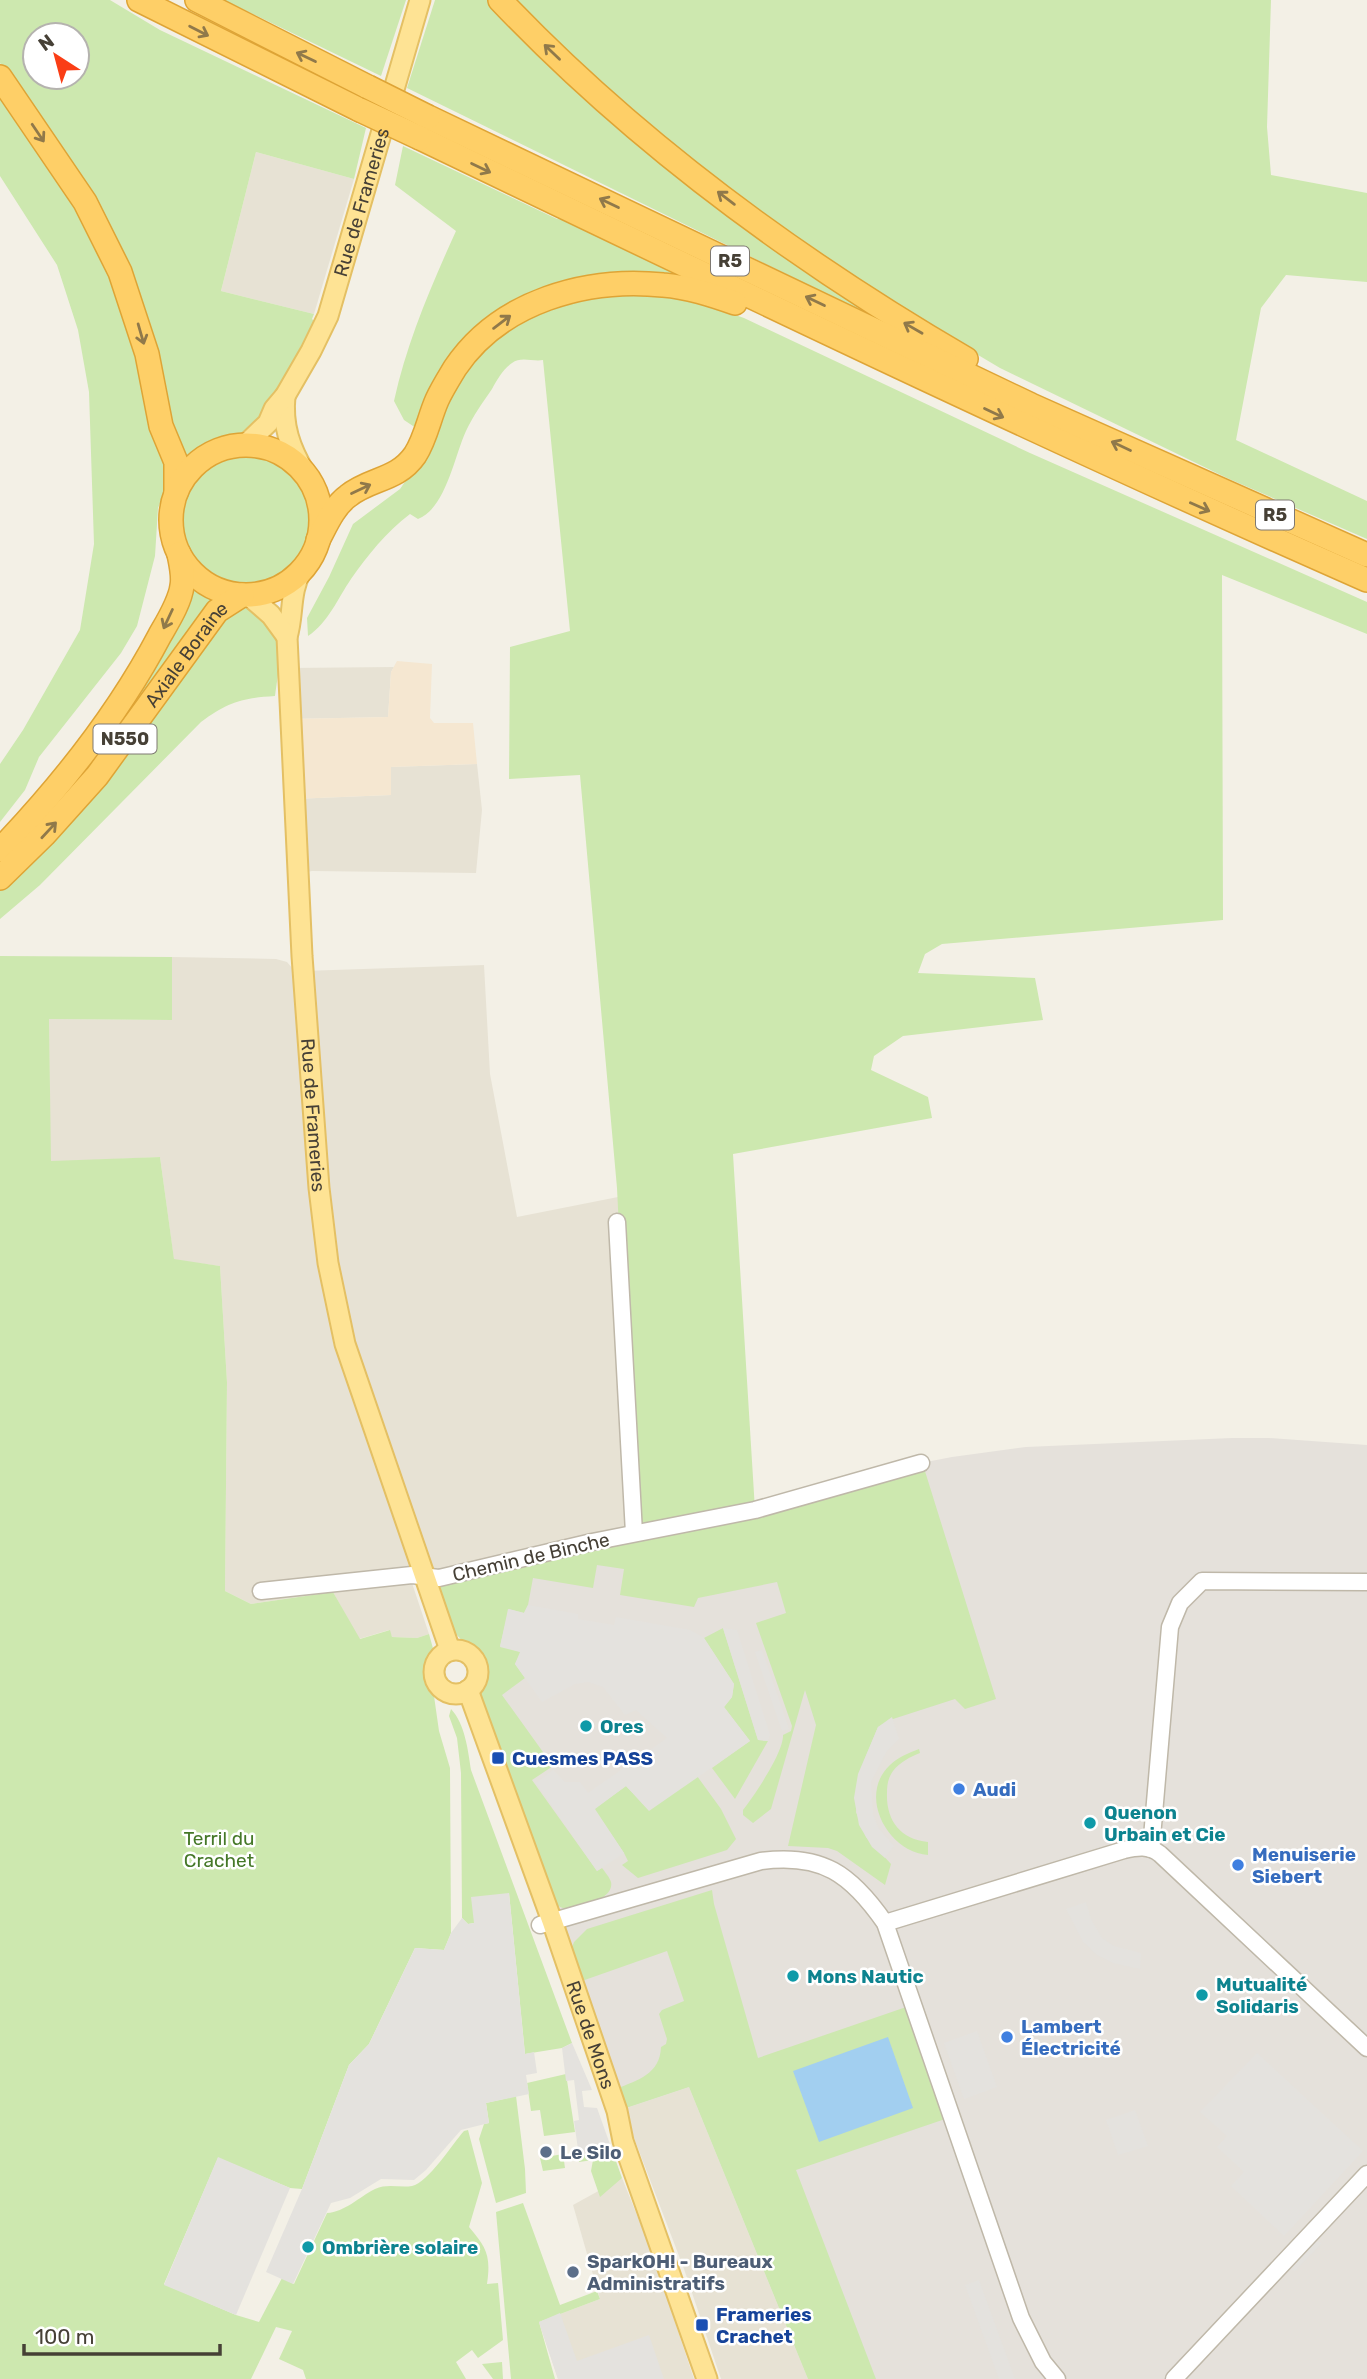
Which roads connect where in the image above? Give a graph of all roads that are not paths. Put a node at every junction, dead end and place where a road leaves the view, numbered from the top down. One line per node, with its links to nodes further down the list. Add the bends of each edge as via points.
1 (139, 0): 6 (highway, R5, one-way to 6, bridge, via 360,110)
2 (197, 0): 6 (highway, R5, one-way to 2, bridge, via 368,87)
3 (420, 0): 8 (main road, Rue de Frameries, via 328,316)
4 (500, 0): 9 (highway, one-way to 4, via 1010,384 898,319 723,197 601,97)
5 (0, 76): 12 (highway, one-way to 12, via 85,202 120,272 147,354 161,426 176,462)
6 (424, 128): 7 (highway, R5, one-way to 7); 9 (highway, R5, one-way to 6)
7 (780, 311): 13 (highway, one-way to 7, via 348,495 388,478 415,454 437,400 457,366 481,339 537,301 628,283 688,289); 17 (highway, R5, one-way to 17, via 1079,452)
8 (285, 396): 10 (main road, Rue de Frameries, via 268,423); 11 (main road, via 287,435)
9 (1031, 404): 15 (highway, R5, one-way to 9)
10 (244, 446): 11 (highway, via 271,450); 12 (highway, via 215,452 203,460)
11 (304, 473): 13 (highway, via 319,505)
12 (176, 494): 14 (highway, via 172,525)
13 (318, 540): 16 (highway)
14 (179, 554): 18 (highway, via 199,578 219,590); 20 (highway, Axiale Boraine / N550, one-way to 20, via 182,588 133,684 78,762)
15 (1367, 555)
16 (302, 570): 18 (highway, via 278,588); 19 (main road, Rue de Frameries, via 293,589)
17 (1367, 580)
18 (245, 595): 19 (main road, via 271,615); 21 (highway, Axiale Boraine / N550, one-way to 18, via 97,776 217,611)
19 (287, 638): 25 (main road, Rue de Frameries, via 302,956 328,1263 345,1344)
20 (0, 850)
21 (0, 878)
22 (617, 1222): 24 (street, Chemin de Binche)
23 (921, 1463): 24 (street, Chemin de Binche, via 755,1510)
24 (634, 1533): 25 (street, Chemin de Binche, via 439,1578)
25 (424, 1576): 27 (street, Chemin de Binche); 28 (main road)
26 (1367, 1582): 30 (street, via 1202,1581 1180,1603 1170,1628)
27 (261, 1591)
28 (450, 1650): 29 (main road, via 461,1650 475,1660 478,1674 472,1688); 29 (main road, via 438,1658 433,1673 440,1688)
29 (462, 1692): 31 (main road, Rue de Mons)
30 (1152, 1849): 32 (street, via 1124,1850); 33 (street)
31 (546, 1923): 32 (street, via 761,1861 786,1858 814,1861 835,1871 872,1904); 35 (main road, Rue de Mons, via 617,2111)
32 (885, 1923): 36 (street, via 1021,2318)
33 (1367, 2048)
34 (1367, 2174): 37 (street)
35 (707, 2379)
36 (1057, 2379)
37 (1174, 2379)

